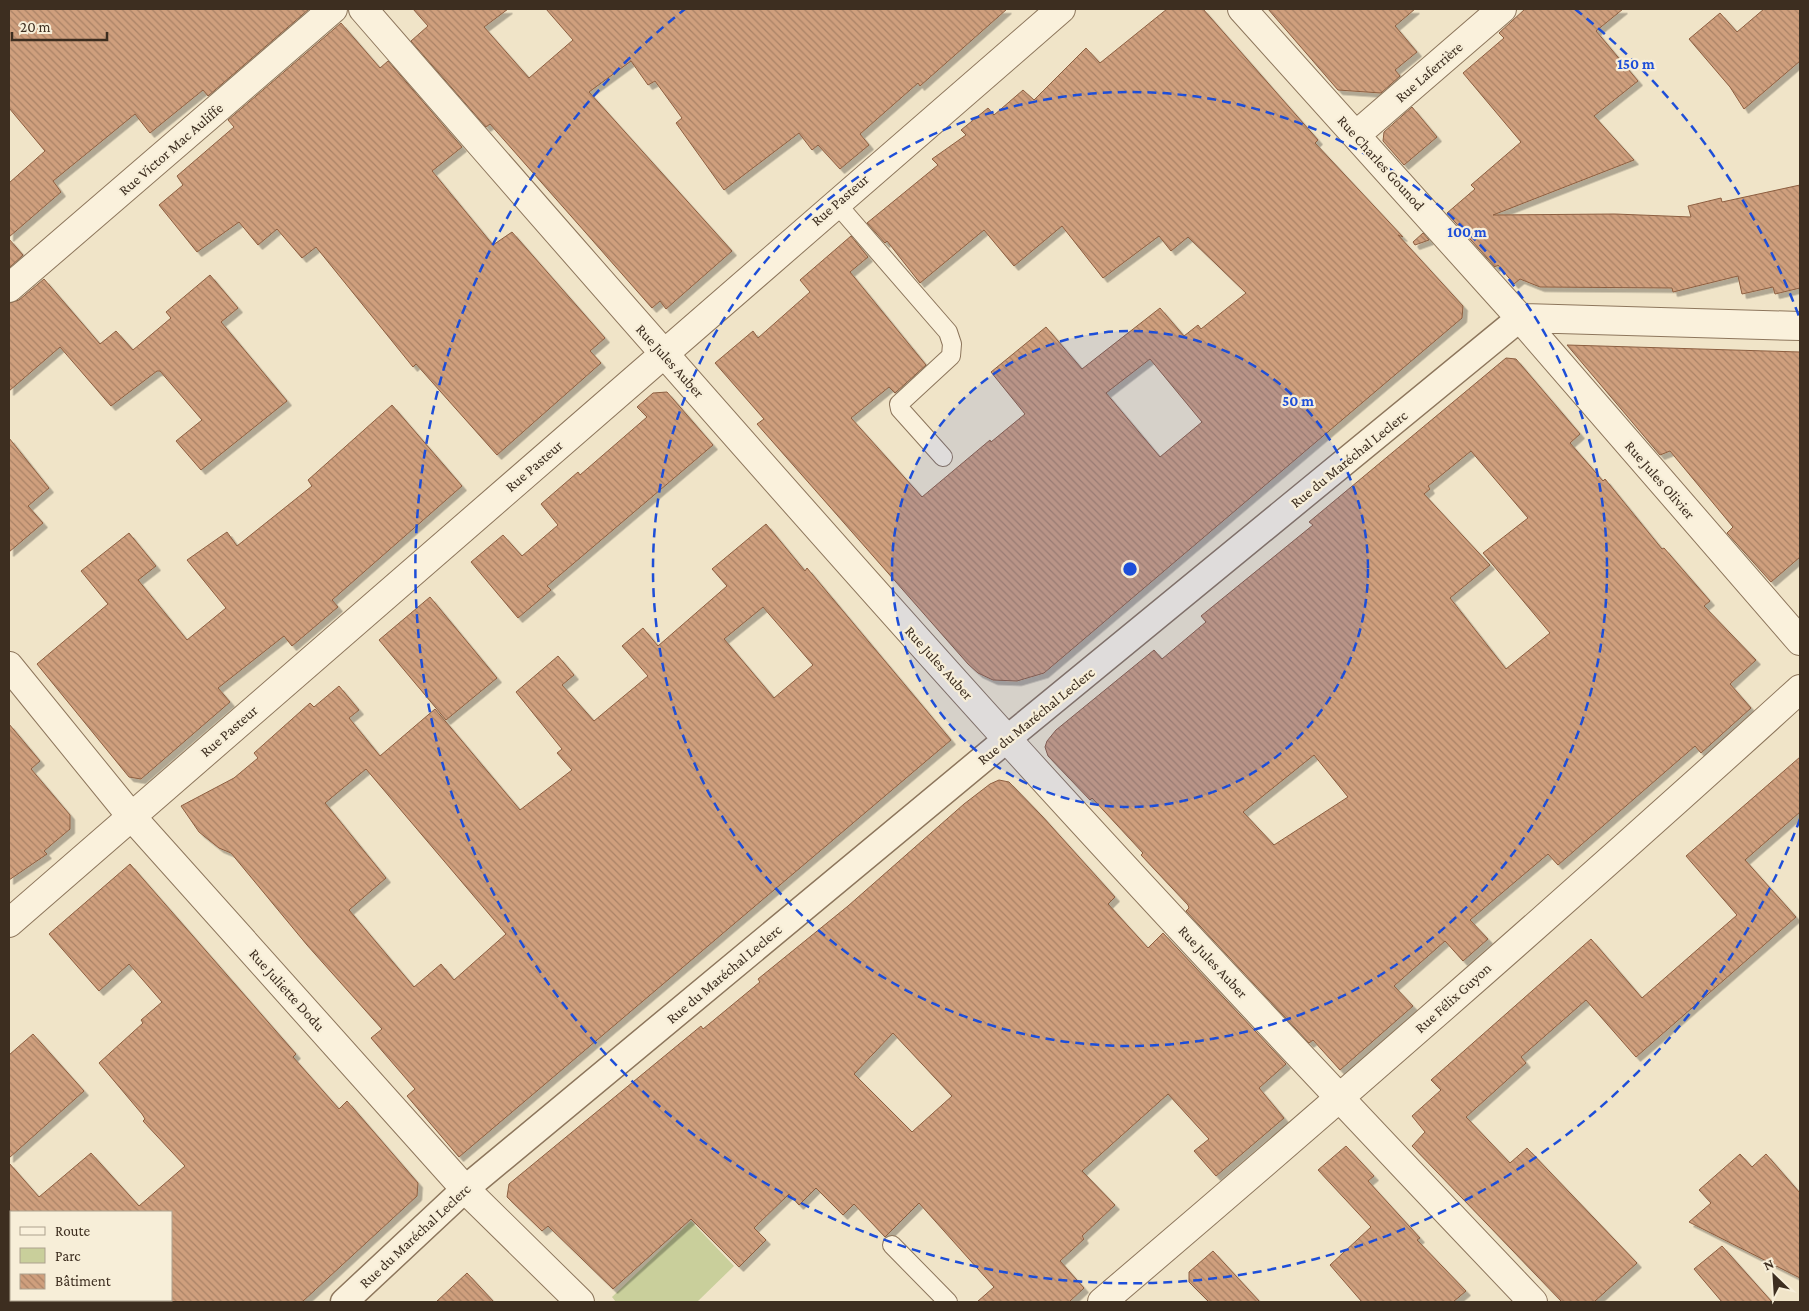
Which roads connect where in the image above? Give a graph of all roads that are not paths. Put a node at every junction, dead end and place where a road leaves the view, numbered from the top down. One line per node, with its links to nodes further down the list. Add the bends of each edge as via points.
1 (333, 9): 8 (street, Rue Victor Mac Auliffe)
2 (363, 9): 11 (street, Rue Jules Auber)
3 (1060, 9): 7 (street, Rue Pasteur)
4 (1242, 9): 6 (street, Rue Charles Gounod)
5 (1502, 9): 6 (street, Rue Laferrière)
6 (1356, 135): 9 (street, Rue Charles Gounod)
7 (836, 203): 11 (street, Rue Pasteur); 12 (lane, via 948,332 951,356 899,404)
8 (9, 288)
9 (1520, 318): 10 (street); 13 (street, Rue Jules Olivier); 16 (street, Rue du Maréchal Leclerc)
10 (1800, 326)
11 (664, 353): 16 (street, Rue Jules Auber); 17 (street, Rue Pasteur)
12 (943, 457)
13 (1800, 642)
14 (9, 666): 17 (street, Rue Juliette Dodu)
15 (1800, 689): 19 (street, Rue Félix Guyon)
16 (1007, 739): 19 (street, Rue Jules Auber); 20 (street, Rue du Maréchal Leclerc)
17 (132, 816): 18 (street, Rue Pasteur); 20 (street, Rue Juliette Dodu)
18 (9, 923)
19 (1339, 1099): 25 (street, Rue Félix Guyon); 26 (street, Rue Jules Auber)
20 (465, 1189): 22 (street, Rue du Maréchal Leclerc); 23 (street, Rue Juliette Dodu)
21 (892, 1245): 24 (lane)
22 (344, 1302)
23 (580, 1302)
24 (948, 1302)
25 (1102, 1302)
26 (1533, 1302)

